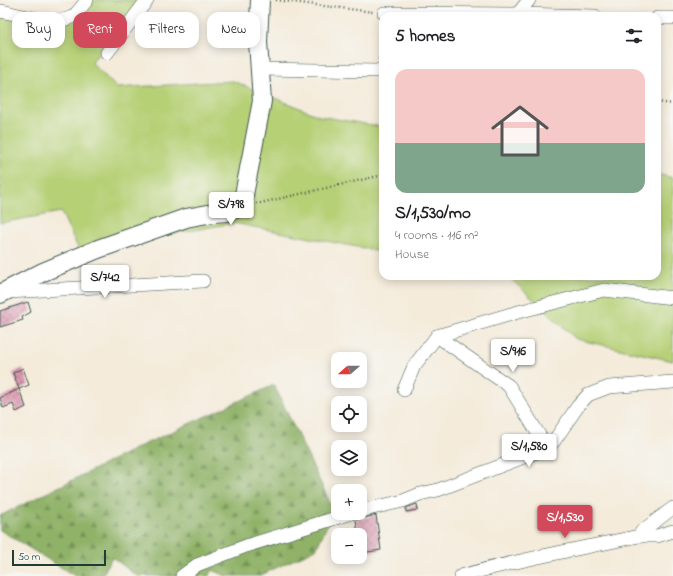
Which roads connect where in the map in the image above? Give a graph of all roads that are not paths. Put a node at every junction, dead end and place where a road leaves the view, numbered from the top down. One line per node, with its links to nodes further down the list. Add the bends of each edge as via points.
1 (87, 0): 5 (street, via 73,16 62,20)
2 (147, 0): 9 (street)
3 (260, 0): 10 (street)
4 (529, 0): 6 (street)
5 (0, 11)
6 (519, 12)
7 (661, 18): 8 (street)
8 (673, 18)
9 (106, 53)
10 (260, 69): 11 (street); 13 (street, via 262,101 243,200 238,208 186,218 50,269)
11 (379, 70)
12 (203, 281): 13 (street)
13 (2, 293)
14 (673, 298): 15 (street, via 604,290)
15 (437, 336): 17 (street, via 414,366); 18 (street, via 509,386)
16 (673, 382): 18 (street, via 609,387 588,395)
17 (404, 390)
18 (547, 448): 20 (street, via 438,490)
19 (673, 508): 23 (street)
20 (367, 509)
21 (331, 520): 24 (street, via 246,546 197,565)
22 (673, 531): 23 (street, via 657,536)
23 (639, 536): 25 (street, via 534,557)
24 (182, 576)
25 (461, 576)

